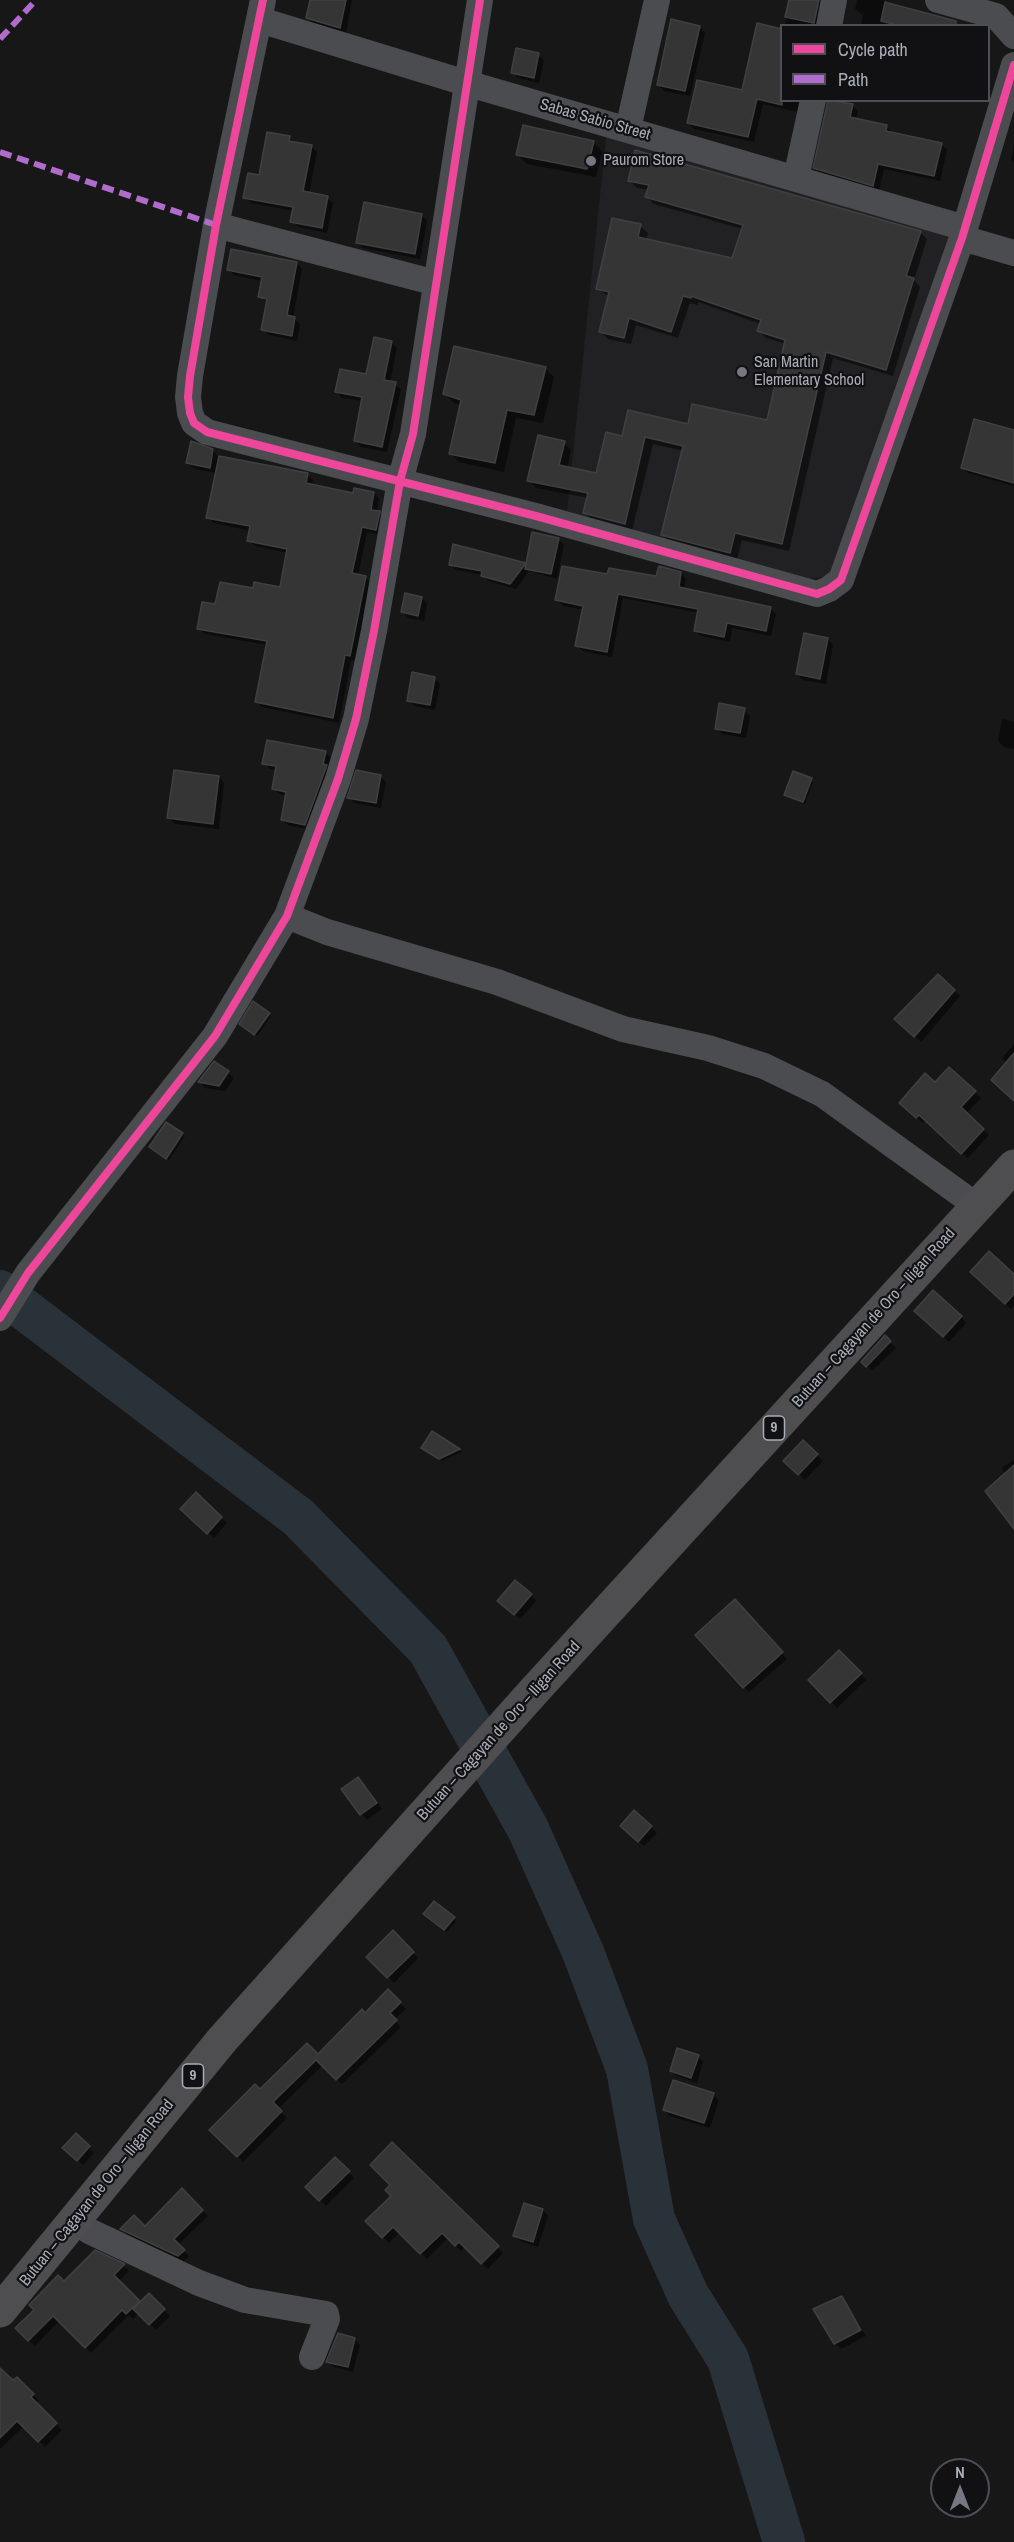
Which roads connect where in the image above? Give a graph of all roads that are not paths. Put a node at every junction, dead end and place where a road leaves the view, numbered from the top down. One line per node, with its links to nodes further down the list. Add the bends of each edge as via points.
1 (480, 0): 9 (street)
2 (657, 0): 11 (street)
3 (834, 0): 6 (street)
4 (946, 1): 7 (street, via 996,16)
5 (261, 10): 9 (street, Sabas Sabio Street); 13 (street)
6 (829, 24)
7 (1014, 36)
8 (1014, 65): 14 (street)
9 (466, 83): 11 (street, Sabas Sabio Street); 16 (street)
10 (813, 102): 12 (street)
11 (628, 129): 12 (street, Sabas Sabio Street)
12 (796, 178): 14 (street, Sabas Sabio Street)
13 (216, 225): 16 (street); 17 (street, via 189,376 189,412 194,423 207,432)
14 (964, 233): 15 (street, Sabas Sabio Street); 17 (street, via 841,580 829,589 817,594 796,590)
15 (1014, 253)
16 (436, 283): 17 (street, via 413,434)
17 (400, 481): 18 (street, via 356,719 339,779)
18 (287, 916): 20 (street, via 327,932 497,982 623,1029 708,1048 764,1066 822,1094); 21 (street, via 215,1036 28,1273)
19 (1014, 1166): 20 (highway, Butuan – Cagayan de Oro – Iligan Road / 9)
20 (977, 1206): 22 (highway, Butuan – Cagayan de Oro – Iligan Road / 9, via 222,2040)
21 (0, 1318)
22 (74, 2221): 23 (highway, Butuan – Cagayan de Oro – Iligan Road / 9); 24 (street, via 199,2283 245,2300 326,2314)
23 (0, 2311)
24 (312, 2357)

